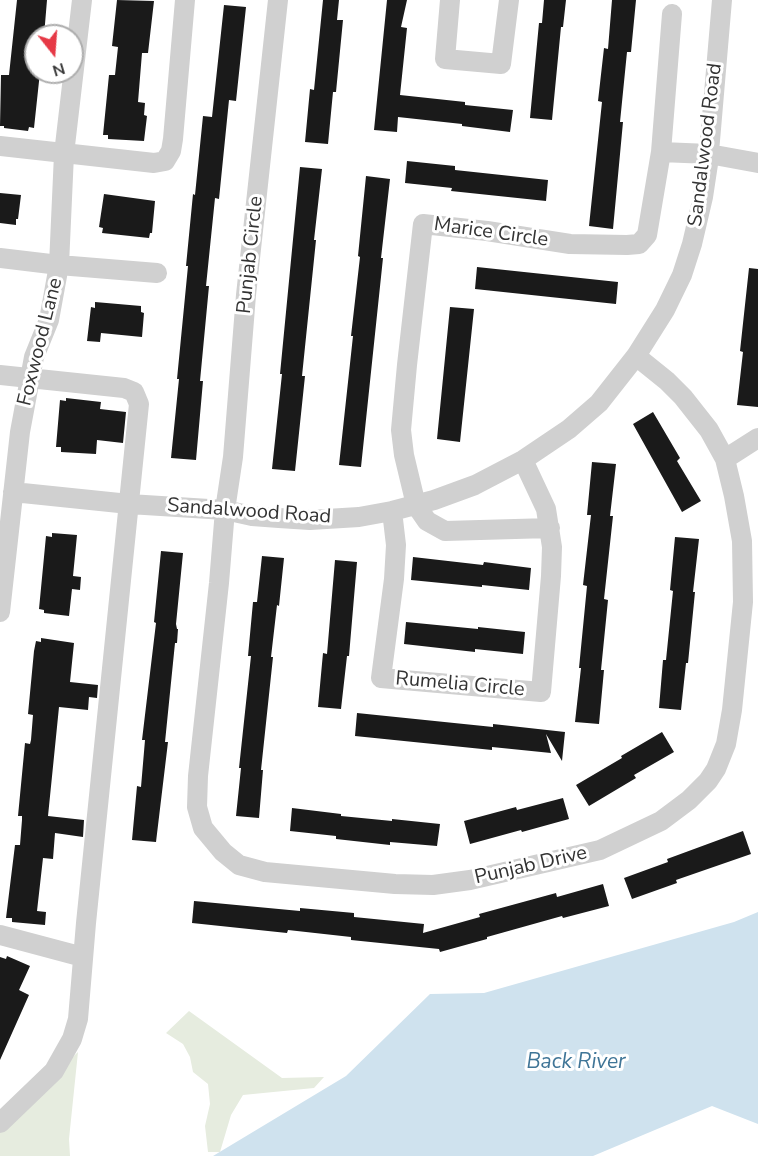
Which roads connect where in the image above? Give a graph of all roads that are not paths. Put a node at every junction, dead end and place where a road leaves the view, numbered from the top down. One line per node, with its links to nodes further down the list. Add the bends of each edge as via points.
1 (82, 0): 10 (street, Foxwood Lane)
2 (185, 0): 10 (street, via 171,151 165,161)
3 (278, 0): 25 (street, Punjab Circle)
4 (450, 0): 5 (street, via 445,59 501,64)
5 (509, 0)
6 (722, 0): 11 (street, Sandalwood Road)
7 (672, 14): 9 (street, Marice Circle)
8 (0, 146): 10 (street)
9 (661, 152): 11 (street); 24 (street, Marice Circle, via 647,235 639,244 570,244 423,224 401,430)
10 (64, 154): 14 (street, Foxwood Lane)
11 (709, 154): 12 (street); 16 (street, Sandalwood Road, via 704,197 682,274)
12 (758, 163)
13 (0, 258): 14 (street)
14 (59, 265): 15 (street); 18 (street, Foxwood Lane, via 49,320)
15 (157, 273)
16 (636, 356): 20 (street, Punjab Drive, via 683,397 709,430); 21 (street, Sandalwood Road, via 599,403)
17 (0, 375): 18 (street)
18 (30, 379): 22 (street, Foxwood Lane); 23 (street, via 134,392 139,404)
19 (758, 438): 20 (street)
20 (725, 459): 25 (street, Punjab Drive, via 742,541 743,602 726,744 708,781 661,821 600,850 434,885 266,872 239,865 203,828 197,807 198,776)
21 (523, 460): 24 (street, Sandalwood Road, via 475,485); 27 (street, Rumelia Circle, via 546,509)
22 (14, 492): 23 (street, Sandalwood Road); 28 (street, Foxwood Lane)
23 (129, 504): 25 (street, Sandalwood Road); 30 (street)
24 (416, 505): 26 (street, Sandalwood Road); 27 (street, via 427,521 445,531)
25 (225, 510): 26 (street, Sandalwood Road, via 309,520)
26 (392, 511): 27 (street, Rumelia Circle, via 395,568 381,678 541,692 551,576)
27 (550, 528)
28 (0, 612)
29 (0, 935): 30 (street)
30 (83, 957): 31 (street, via 78,1019 72,1040 54,1071)
31 (0, 1123)

